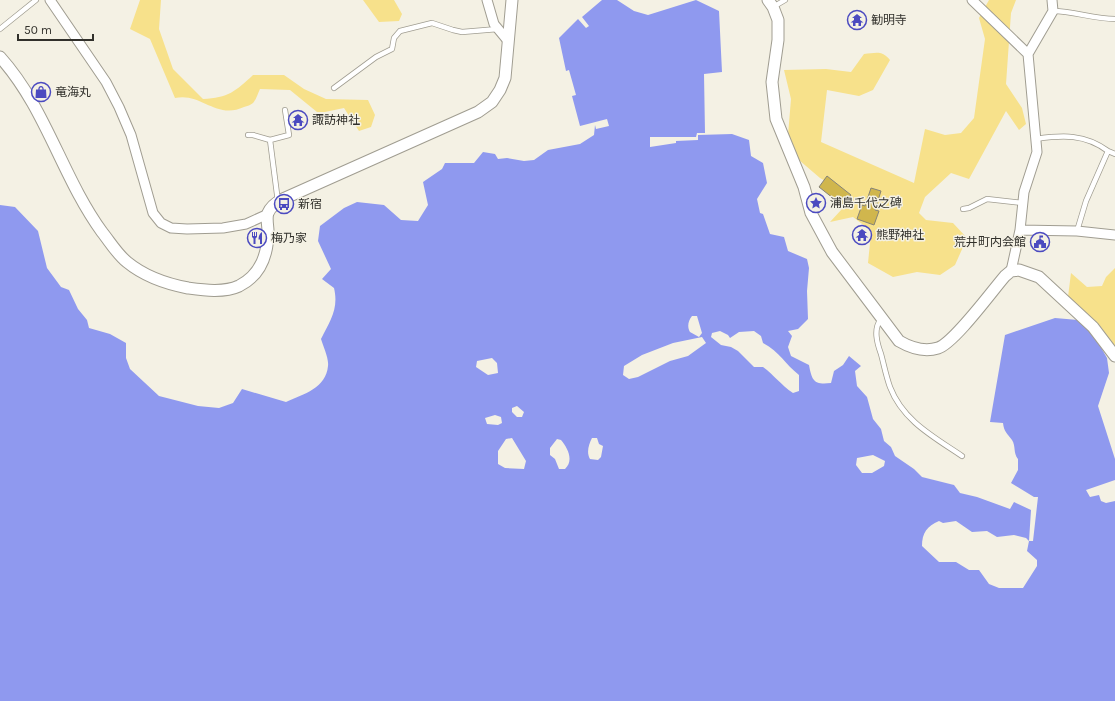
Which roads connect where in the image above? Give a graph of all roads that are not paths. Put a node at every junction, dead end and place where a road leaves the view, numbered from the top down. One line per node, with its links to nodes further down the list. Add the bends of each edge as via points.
1 (36, 0): 11 (lane)
2 (50, 0): 26 (street, via 106,82 119,107 131,135 153,213 161,223 172,228 223,228 246,224)
3 (487, 0): 12 (street)
4 (512, 0): 13 (street)
5 (785, 0): 8 (lane)
6 (972, 0): 14 (street)
7 (1052, 0): 9 (street)
8 (771, 3): 31 (street, via 778,20 772,82 776,119 804,187 811,213 832,252)
9 (1053, 11): 10 (lane, via 1101,19); 14 (street)
10 (1115, 18)
11 (0, 29)
12 (498, 29): 13 (street); 16 (lane, via 462,32 432,23 400,31 394,38 392,49 376,57)
13 (508, 41): 23 (street, via 505,78 492,102 463,119)
14 (1028, 54): 19 (street)
15 (0, 57): 26 (street, via 13,71 35,106 97,224 127,262 150,276 174,285 200,290 221,290 238,286 251,278 261,267 268,248)
16 (334, 88)
17 (285, 110): 20 (lane, via 289,136)
18 (248, 135): 20 (lane)
19 (1036, 139): 21 (lane, via 1078,137 1097,143); 24 (street, via 1037,152)
20 (270, 140): 23 (lane)
21 (1108, 151): 22 (lane); 28 (lane, via 1086,201)
22 (1115, 154)
23 (278, 202): 26 (street)
24 (1023, 203): 25 (lane, via 987,199); 27 (street)
25 (963, 209)
26 (268, 214)
27 (1020, 230): 28 (street); 30 (street)
28 (1077, 231): 29 (street)
29 (1115, 235)
30 (1011, 271): 31 (street, via 952,338 939,348 910,347 900,341); 32 (street, via 1019,270 1039,277 1093,327)
31 (881, 319): 33 (lane, via 876,338 891,388 902,409 921,429)
32 (1115, 356)
33 (962, 456)

